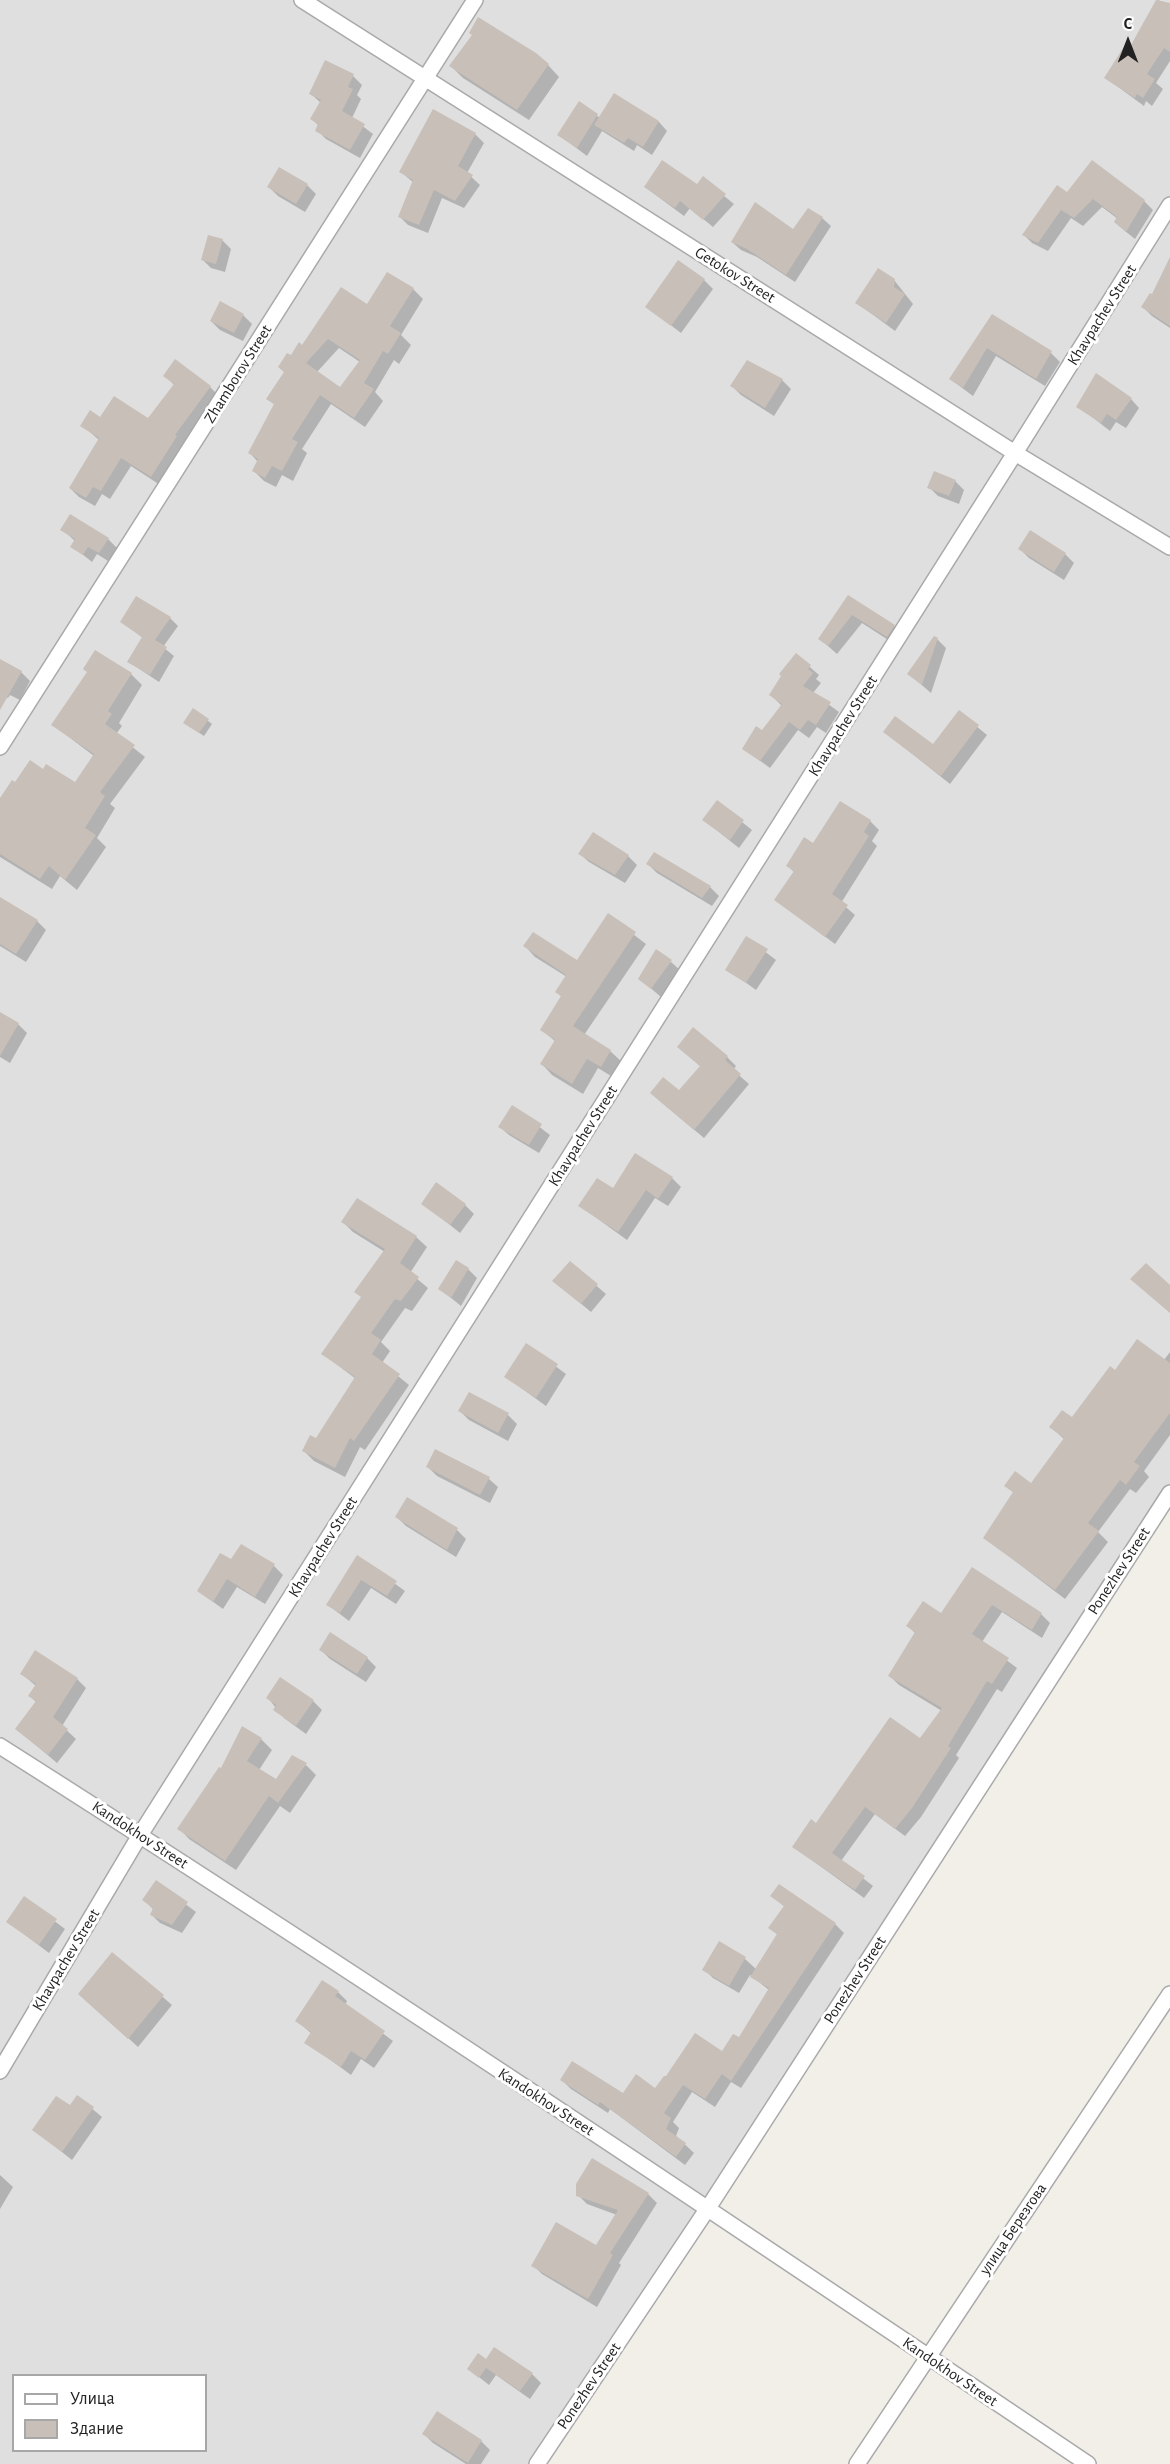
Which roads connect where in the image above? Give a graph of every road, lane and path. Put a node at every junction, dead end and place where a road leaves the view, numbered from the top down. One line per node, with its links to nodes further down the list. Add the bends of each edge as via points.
1 (302, 0): 3 (street, Getokov Street)
2 (475, 0): 3 (street, Zhamborov Street)
3 (426, 78): 5 (street, Getokov Street); 7 (street, Zhamborov Street)
4 (1170, 205): 5 (street, Khavpachev Street)
5 (1015, 453): 6 (street, Getokov Street); 10 (street, Khavpachev Street)
6 (1170, 547)
7 (0, 747)
8 (1170, 1493): 13 (street, Ponezhev Street)
9 (0, 1746): 10 (street, Kandokhov Street)
10 (140, 1835): 12 (street, Khavpachev Street); 13 (street, Kandokhov Street)
11 (1170, 1994): 14 (street, улица Березгова)
12 (0, 2071)
13 (708, 2208): 14 (street, Kandokhov Street); 15 (street, Ponezhev Street)
14 (928, 2357): 16 (street, улица Березгова); 17 (street, Kandokhov Street)
15 (537, 2464)
16 (857, 2464)
17 (1088, 2464)

